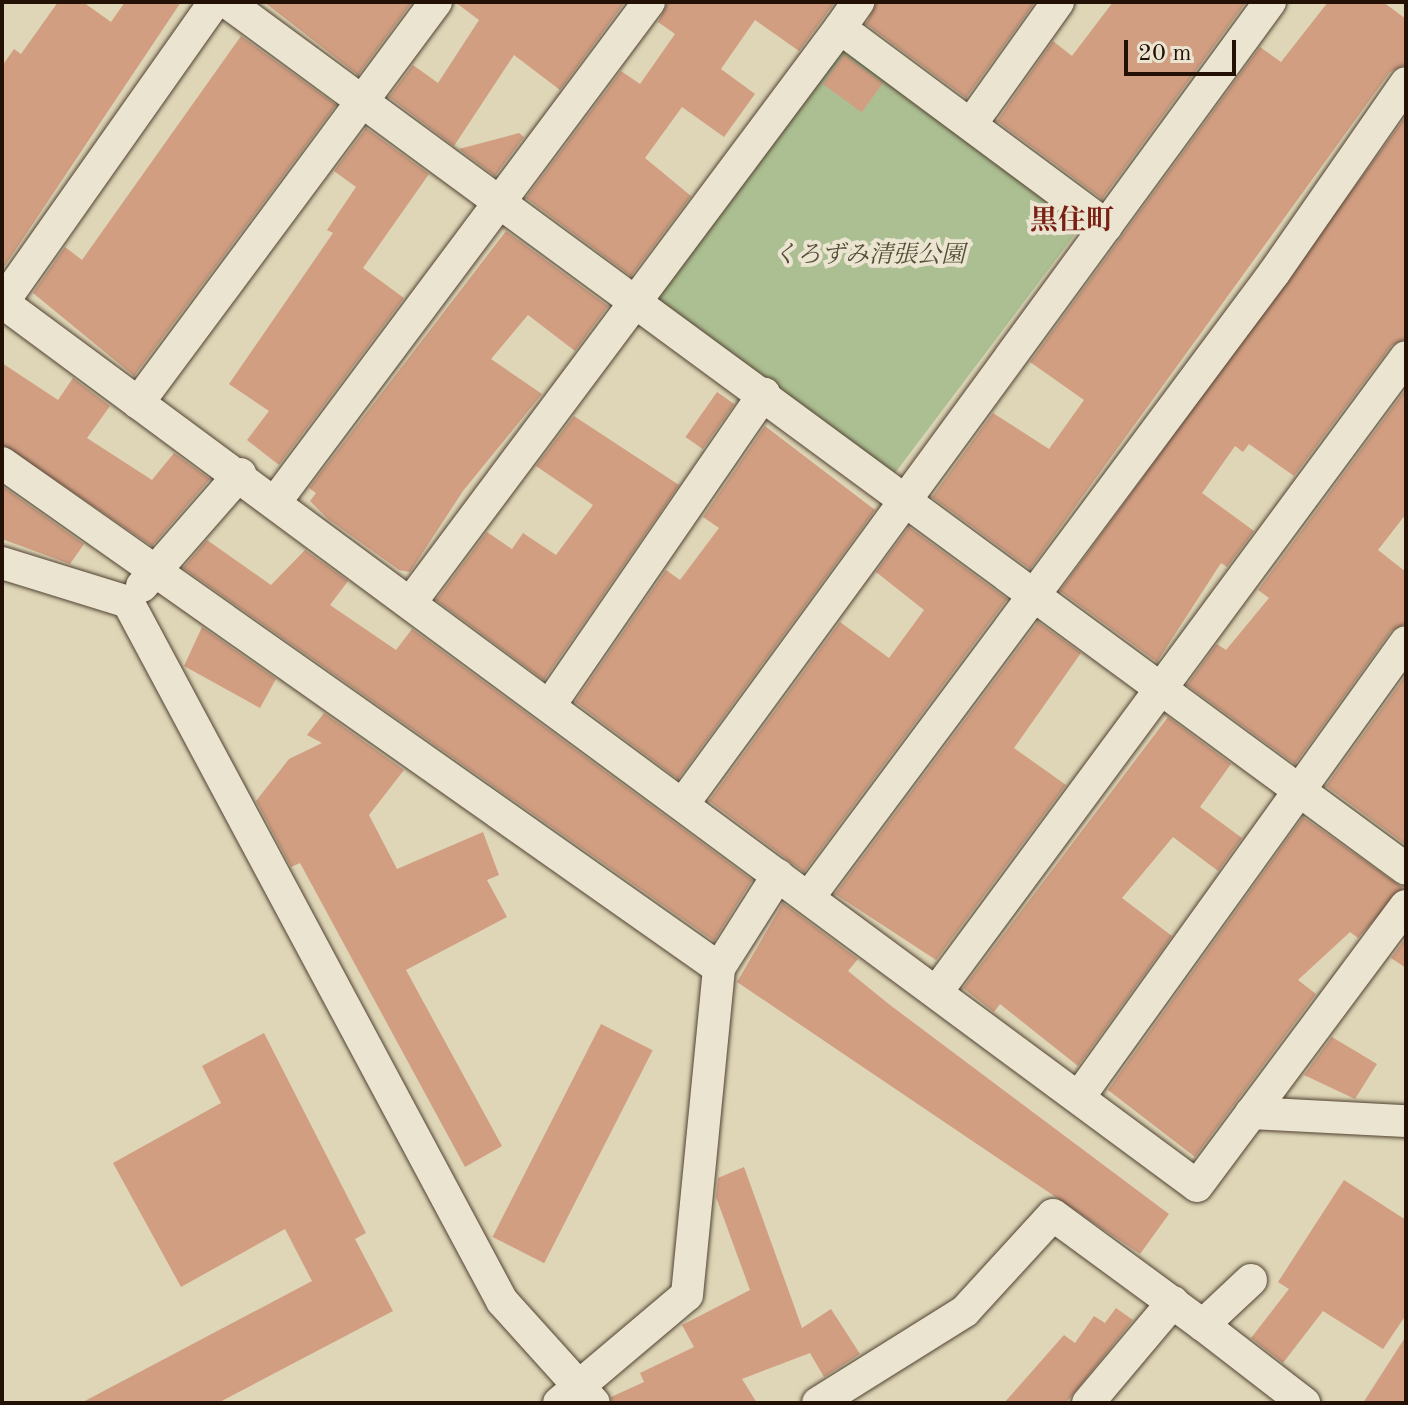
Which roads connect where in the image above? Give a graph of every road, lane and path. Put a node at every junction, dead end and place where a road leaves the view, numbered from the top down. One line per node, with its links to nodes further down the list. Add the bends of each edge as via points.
1 (215, 2): 14 (street)
2 (227, 2): 9 (street)
3 (436, 2): 9 (street)
4 (649, 2): 11 (street)
5 (1058, 2): 10 (street)
6 (1270, 2): 12 (street)
7 (849, 15): 10 (street); 13 (street)
8 (1406, 83): 24 (street, via 1274,273)
9 (361, 102): 11 (street); 17 (street)
10 (971, 124): 12 (street)
11 (499, 202): 13 (street); 21 (street)
12 (1107, 226): 20 (street)
13 (632, 299): 16 (street); 26 (street)
14 (2, 302): 17 (street)
15 (1406, 357): 28 (street)
16 (764, 394): 20 (street); 29 (street)
17 (138, 403): 19 (street)
18 (2, 463): 23 (street)
19 (240, 474): 21 (street); 23 (street)
20 (908, 499): 24 (street); 31 (street)
21 (276, 501): 26 (street)
22 (2, 563): 25 (street)
23 (155, 571): 25 (street); 36 (street)
24 (1031, 592): 28 (street); 34 (street)
25 (128, 602): 44 (street, via 502,1301)
26 (411, 602): 29 (street)
27 (1406, 642): 30 (street)
28 (1159, 689): 30 (street); 37 (street)
29 (550, 705): 31 (street)
30 (1296, 787): 32 (street); 38 (street)
31 (683, 804): 33 (street)
32 (1406, 869)
33 (778, 875): 34 (street); 36 (street)
34 (809, 897): 37 (street)
35 (1406, 906): 39 (street)
36 (719, 968): 44 (street, via 687,1295)
37 (938, 990): 38 (street)
38 (1079, 1097): 39 (street, via 1197,1186)
39 (1251, 1113): 40 (street)
40 (1406, 1121)
41 (1251, 1280): 43 (street)
42 (1173, 1302): 43 (street); 45 (street, via 1053,1215 965,1311); 46 (street)
43 (1203, 1325): 47 (street)
44 (577, 1398)
45 (818, 1403)
46 (1088, 1403)
47 (1304, 1403)

